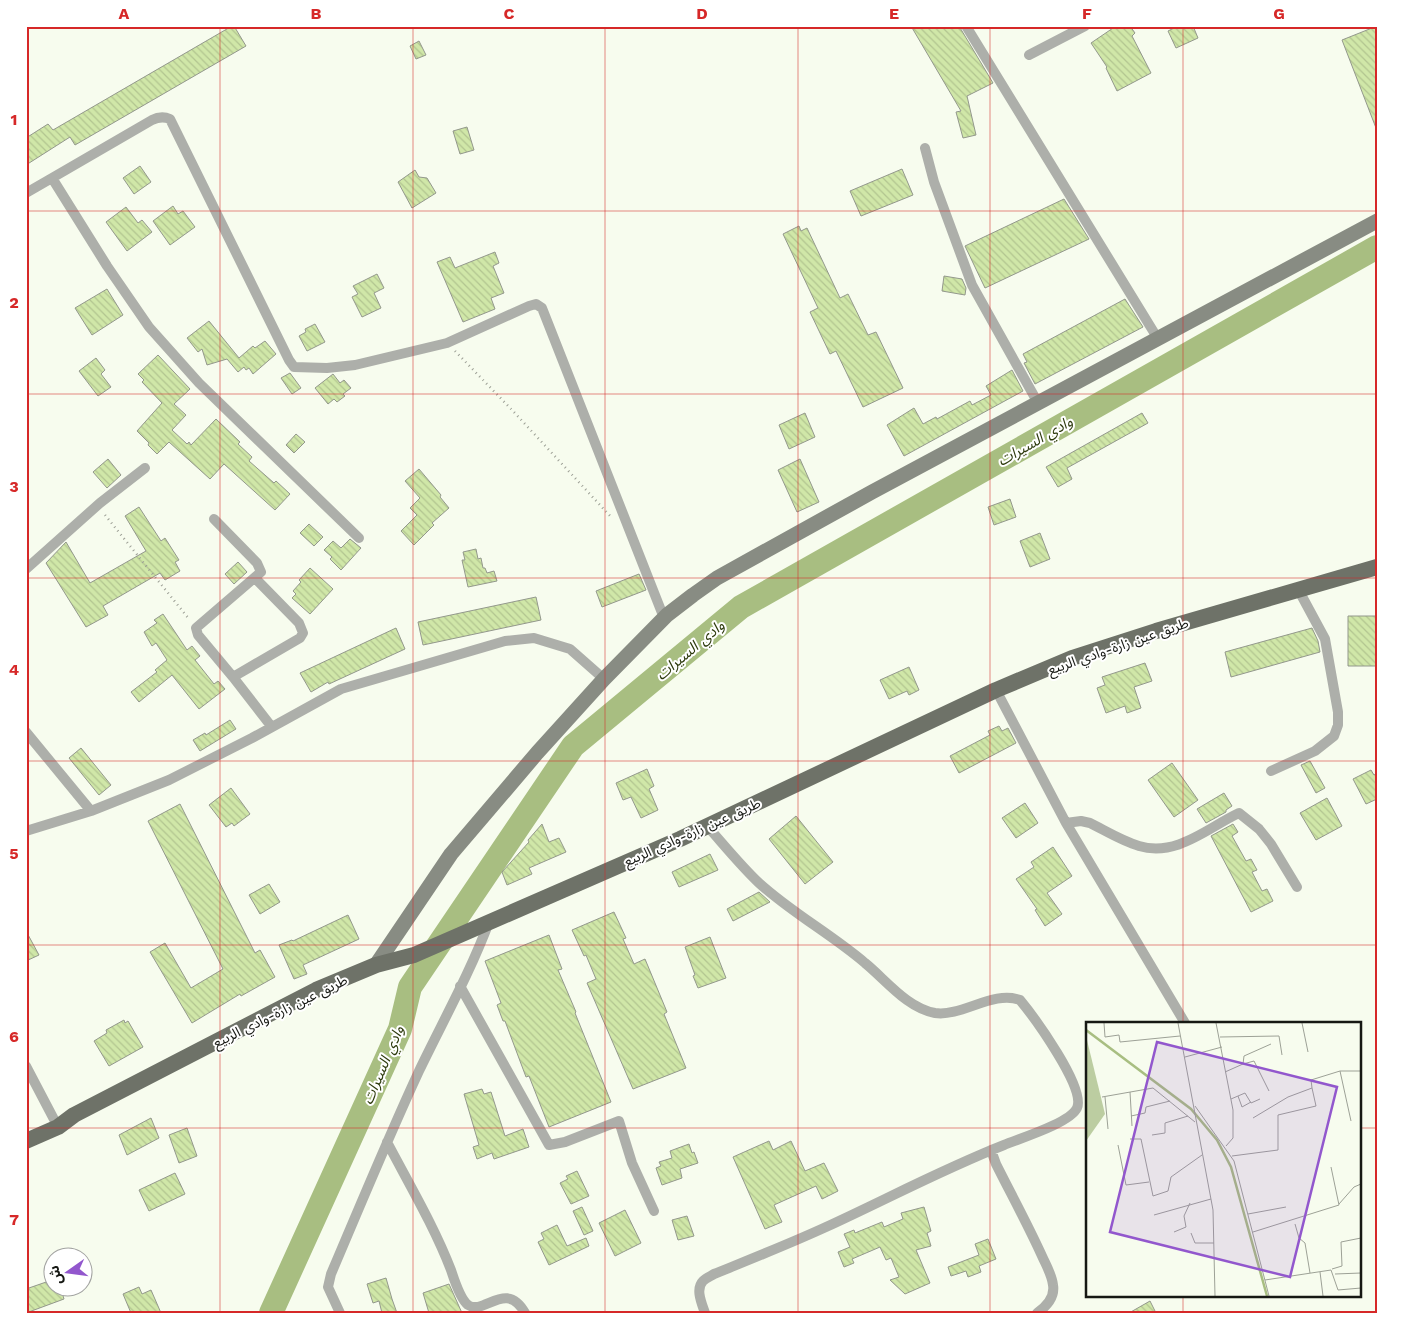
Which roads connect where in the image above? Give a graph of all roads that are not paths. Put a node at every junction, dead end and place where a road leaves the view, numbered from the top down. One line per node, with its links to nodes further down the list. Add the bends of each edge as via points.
1 (966, 26): 8 (street)
2 (1084, 26): 3 (street)
3 (1029, 56)
4 (925, 148): 9 (street, via 934,182 972,285)
5 (52, 178): 6 (street); 12 (street, via 149,327 199,383); 17 (street, via 152,120 158,117 170,119 294,367 355,365 447,343 529,306 536,304 542,308)
6 (26, 193)
7 (1377, 220): 8 (main road)
8 (1158, 339): 9 (main road)
9 (1038, 403): 17 (main road, via 717,578)
10 (145, 468): 14 (street)
11 (214, 519): 15 (street, via 257,563 261,572)
12 (359, 538)
13 (1377, 568): 16 (main road, طريق عين زارة-وادي الربيع)
14 (26, 569)
15 (255, 578): 18 (street, via 196,628 198,635); 18 (street, via 299,623 303,633 300,638)
16 (1298, 590): 20 (main road, طريق عين زارة-وادي الربيع, via 1072,658); 23 (street, via 1325,639 1338,725 1334,736 1315,750)
17 (664, 618): 19 (main road)
18 (233, 677): 21 (street)
19 (604, 679): 21 (street, via 570,649 534,638 505,641 341,689); 30 (main road, via 451,854)
20 (996, 690): 25 (street); 26 (main road, طريق عين زارة-وادي الربيع)
21 (271, 726): 24 (street, via 170,780)
22 (26, 732): 24 (street)
23 (1272, 771)
24 (91, 811): 27 (street)
25 (1066, 823): 28 (street, via 1082,821 1142,847 1166,848 1185,842 1239,813 1271,844); 32 (street)
26 (708, 827): 29 (main road, طريق عين زارة-وادي الربيع); 37 (street, via 759,883 866,963 912,1004 937,1014 1001,999 1020,1000 1056,1050 1076,1089 1078,1107 1066,1120)
27 (26, 831)
28 (1297, 887)
29 (489, 922): 30 (main road, طريق عين زارة-وادي الربيع, via 414,955); 31 (street)
30 (376, 965): 34 (main road, طريق عين زارة-وادي الربيع, via 316,990 247,1025 74,1115)
31 (460, 986): 36 (street); 38 (street, via 549,1145 566,1142 619,1121 632,1163)
32 (1184, 1022)
33 (26, 1066): 34 (street)
34 (58, 1127): 35 (main road, طريق عين زارة-وادي الربيع)
35 (26, 1141)
36 (387, 1142): 39 (street, via 329,1282 328,1287); 40 (street, via 467,1304 474,1307 506,1298 516,1301)
37 (991, 1150): 41 (street, via 825,1228 714,1274 703,1281 699,1293); 42 (street, via 1054,1285 1053,1295)
38 (654, 1211)
39 (340, 1313)
40 (525, 1313)
41 (705, 1313)
42 (1037, 1313)

